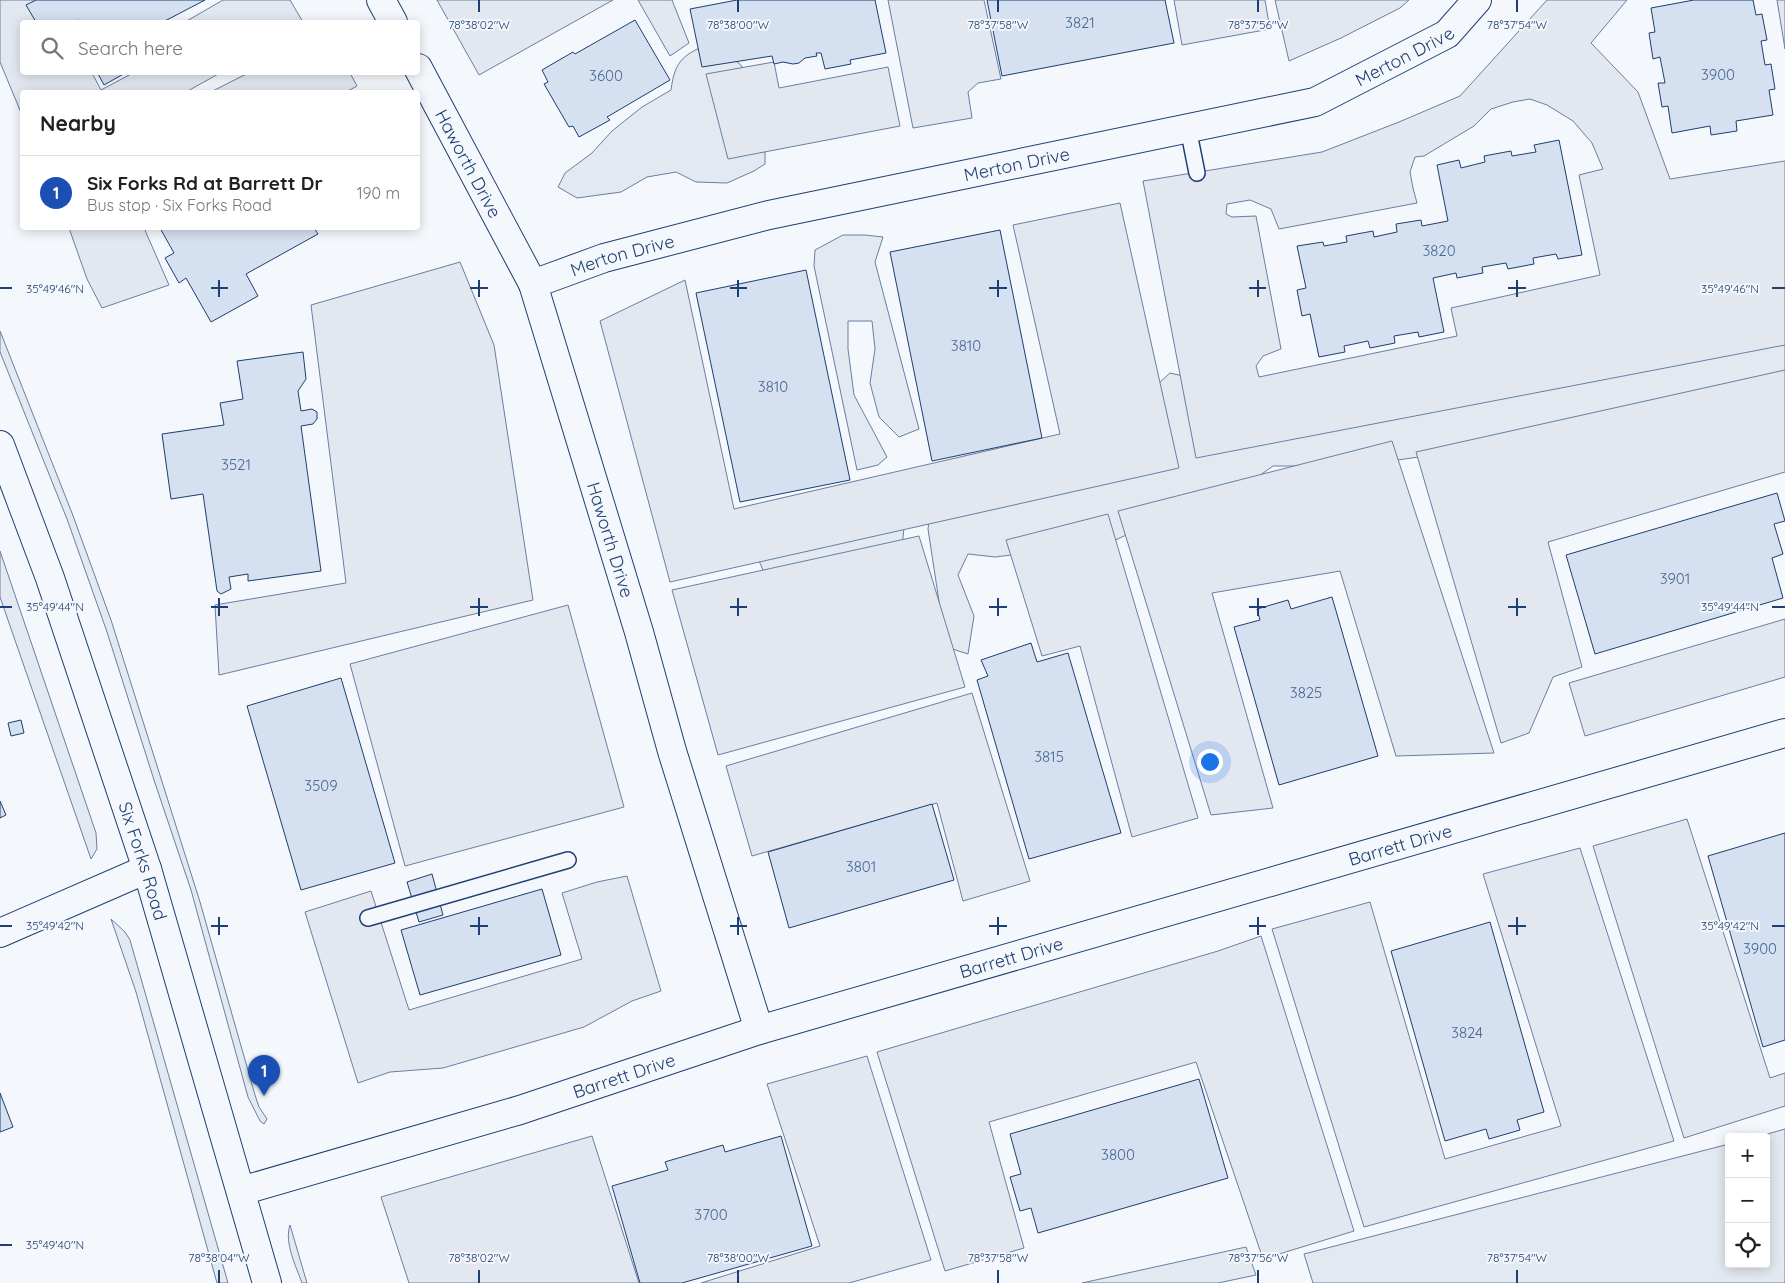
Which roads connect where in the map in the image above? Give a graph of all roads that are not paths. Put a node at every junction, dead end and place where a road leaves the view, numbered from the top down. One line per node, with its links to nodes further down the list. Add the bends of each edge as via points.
1 (381, 0): 3 (street)
2 (1477, 0): 5 (street, Merton Drive, via 1447,34 1315,102)
3 (392, 20)
4 (420, 72): 7 (street, Haworth Drive)
5 (1188, 128): 6 (lane); 7 (street, Merton Drive, via 769,215 604,258)
6 (1197, 173)
7 (533, 284): 14 (street, Haworth Drive)
8 (0, 445): 11 (street, Six Forks Road, via 50,578)
9 (1785, 733): 14 (street, Barrett Drive)
10 (568, 860): 12 (lane)
11 (147, 869): 13 (street); 15 (street, Six Forks Road)
12 (368, 918)
13 (0, 933)
14 (759, 1030): 15 (street, Barrett Drive, via 520,1110)
15 (241, 1191): 16 (street, Six Forks Road)
16 (267, 1283)

